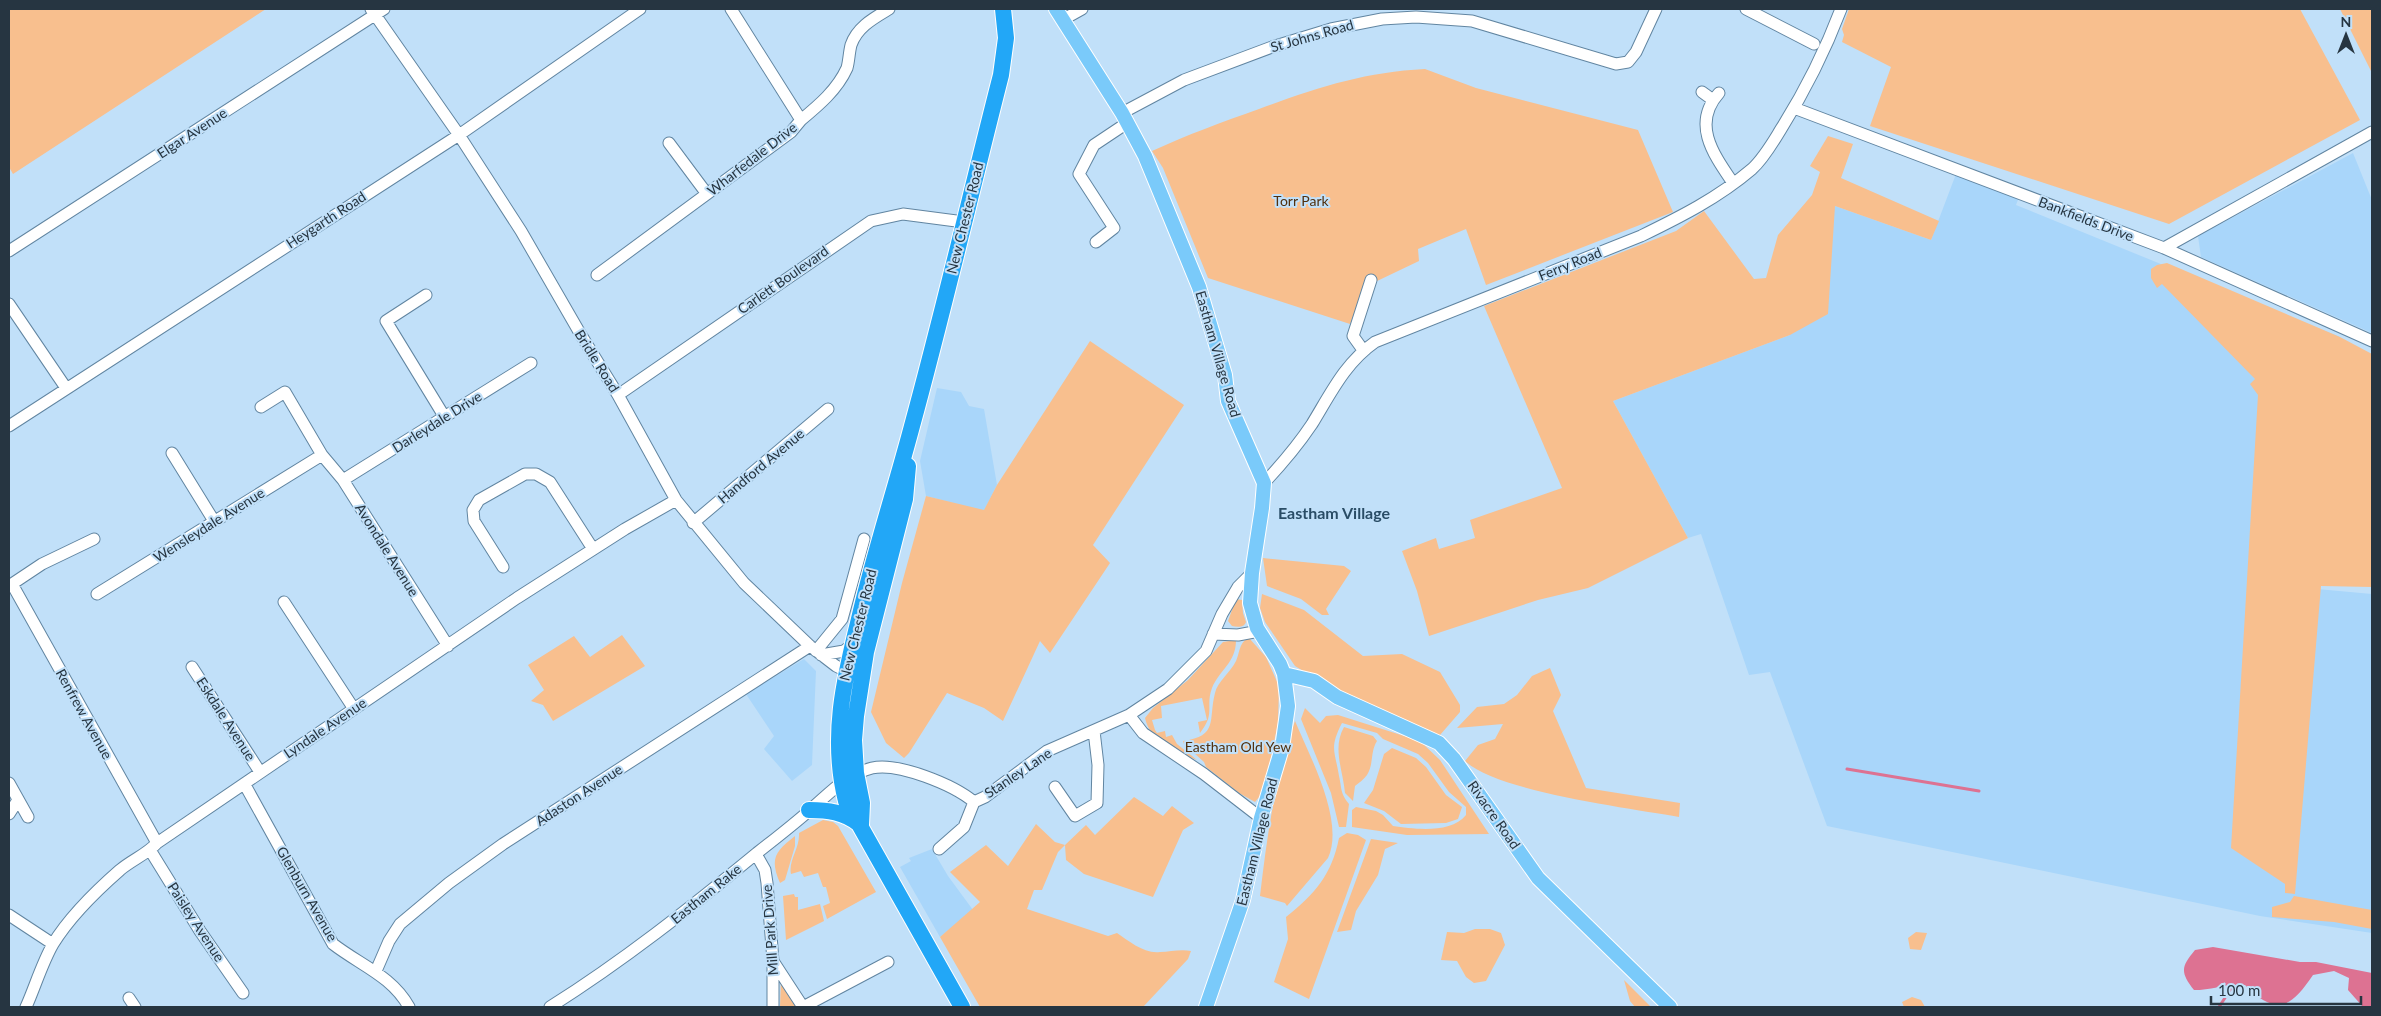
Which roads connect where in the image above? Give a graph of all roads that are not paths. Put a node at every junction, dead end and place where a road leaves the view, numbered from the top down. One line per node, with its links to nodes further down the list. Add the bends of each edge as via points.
1 (640, 9): 17 (street, Heygarth Road)
2 (731, 9): 15 (street, Wharfedale Drive)
3 (889, 9): 15 (street, via 859,31 852,44 847,67 834,90)
4 (1082, 9): 10 (street)
5 (1656, 9): 14 (street, St Johns Road, via 1628,62 1616,64 1472,22 1416,17 1382,19 1272,47 1184,80)
6 (1746, 9): 11 (street)
7 (1840, 9): 13 (street, Ferry Road, via 1825,49)
8 (377, 11): 17 (street, Bridle Road); 24 (street, Elgar Avenue)
9 (1005, 11): 21 (highway, New Chester Road, via 1006,38 1001,74)
10 (1060, 14): 14 (main road, Eastham Village Road)
11 (1814, 44)
12 (1702, 92): 19 (street, via 1716,97 1705,118 1706,135)
13 (1794, 108): 19 (street, Ferry Road, via 1769,148); 23 (street, Bankfields Drive)
14 (1125, 118): 22 (street, via 1094,145 1080,174 1114,228); 42 (main road, Eastham Village Road, via 1145,156 1199,287 1225,376 1228,400)
15 (801, 120): 20 (street, Wharfedale Drive, via 792,132)
16 (2372, 132): 23 (street)
17 (459, 135): 32 (street, Heygarth Road); 33 (street, Bridle Road, via 521,230)
18 (669, 143): 20 (street)
19 (1733, 183): 30 (street, Ferry Road, via 1684,216 1641,236 1388,335)
20 (707, 194): 25 (street, Wharfedale Drive)
21 (964, 222): 33 (street, Carlett Boulevard, via 903,214 871,221); 38 (highway, New Chester Road)
22 (1096, 242)
23 (2164, 248): 29 (street, Bankfields Drive)
24 (9, 251)
25 (597, 276)
26 (1371, 280): 30 (street, via 1353,336)
27 (426, 296): 36 (street, via 386,320)
28 (9, 304): 32 (street)
29 (2372, 341)
30 (1363, 350): 42 (street, Ferry Road, via 1341,374 1311,426)
31 (531, 363): 36 (street, Darleydale Drive)
32 (66, 388): 37 (street, Heygarth Road)
33 (618, 394): 43 (street, Bridle Road)
34 (261, 407): 40 (street, Avondale Avenue, via 285,392)
35 (828, 409): 45 (street, Handford Avenue)
36 (444, 416): 41 (street, Darleydale Drive)
37 (9, 426)
38 (912, 426): 56 (highway, New Chester Road); 60 (highway, New Chester Road, via 905,498 866,652)
39 (172, 453): 44 (street)
40 (322, 456): 41 (street, Avondale Avenue); 44 (street, Wensleydale Avenue)
41 (343, 480): 57 (street, Avondale Avenue)
42 (1264, 483): 50 (main road, Eastham Village Road)
43 (676, 500): 45 (street, Bridle Road); 48 (street, Lyndale Avenue)
44 (214, 521): 52 (street, Wensleydale Avenue)
45 (693, 523): 58 (street, Bridle Road, via 744,583)
46 (94, 539): 51 (street, via 42,564)
47 (864, 539): 58 (street, New Chester Road, via 842,620)
48 (593, 549): 49 (street, via 550,482 536,474 525,474 479,500 473,510 474,521); 57 (street, Lyndale Avenue)
49 (503, 567)
50 (1252, 573): 54 (main road, Eastham Village Road, via 1250,603); 55 (street, Stanley Lane, via 1238,587)
51 (10, 585): 78 (street, Renfrew Avenue)
52 (97, 594)
53 (284, 602): 62 (street)
54 (1259, 631): 55 (street, via 1238,635); 61 (main road, Eastham Village Road)
55 (1214, 634): 63 (street, Stanley Lane, via 1206,651 1193,666 1168,689)
56 (852, 645): 58 (street, via 844,651); 60 (highway, New Chester Road)
57 (448, 646): 62 (street, Lyndale Avenue)
58 (816, 651): 60 (street, Bridle Road); 85 (street, Adaston Avenue, via 503,844 449,883 400,924 389,940)
59 (192, 667): 65 (street, Eskdale Avenue)
60 (854, 674): 66 (highway, New Chester Road); 67 (highway, New Chester Road, via 838,721)
61 (1284, 674): 76 (main road, Eastham Village Road, via 1288,706 1282,748); 94 (main road, Rivacre Road, via 1314,681 1337,697 1439,743 1454,759 1538,878)
62 (354, 709): 65 (street, Lyndale Avenue)
63 (1129, 715): 64 (street, Stanley Lane); 76 (street, via 1144,733)
64 (1094, 731): 70 (street, via 1098,764 1097,803 1076,816); 72 (street, Stanley Lane, via 1047,751)
65 (260, 772): 69 (street, Lyndale Avenue)
66 (856, 773): 67 (street, Eastham Rake); 72 (street, Stanley Lane, via 874,768 915,772 952,787); 77 (highway, New Chester Road, via 862,803)
67 (841, 782): 73 (street, Eastham Rake); 77 (highway, New Chester Road, via 846,801)
68 (9, 783): 71 (street)
69 (245, 785): 78 (street, Lyndale Avenue); 85 (street, Glenburn Avenue, via 333,944)
70 (1055, 787)
71 (18, 800): 74 (street); 75 (street)
72 (974, 802): 79 (street, via 964,827)
73 (810, 810): 77 (highway, via 834,812); 80 (street, Eastham Rake)
74 (9, 814)
75 (28, 818)
76 (1261, 818): 93 (main road, Eastham Village Road, via 1235,928)
77 (861, 825): 92 (highway, New Chester Road)
78 (154, 847): 82 (street, Lyndale Avenue, via 139,856 81,908); 86 (street, Paisley Avenue, via 200,931)
79 (939, 849)
80 (756, 854): 83 (street, Mill Park Drive, via 765,870); 89 (street, Eastham Rake, via 640,947)
81 (9, 915): 82 (street)
82 (53, 944): 87 (street, Lyndale Avenue)
83 (773, 961): 90 (street, Mill Park Drive); 91 (street)
84 (888, 962): 91 (street)
85 (376, 971): 88 (street, Glenburn Avenue, via 398,990)
86 (243, 993)
87 (26, 1007)
88 (409, 1007)
89 (550, 1007)
90 (773, 1007)
91 (803, 1007)
92 (962, 1007)
93 (1206, 1007)
94 (1670, 1007)

